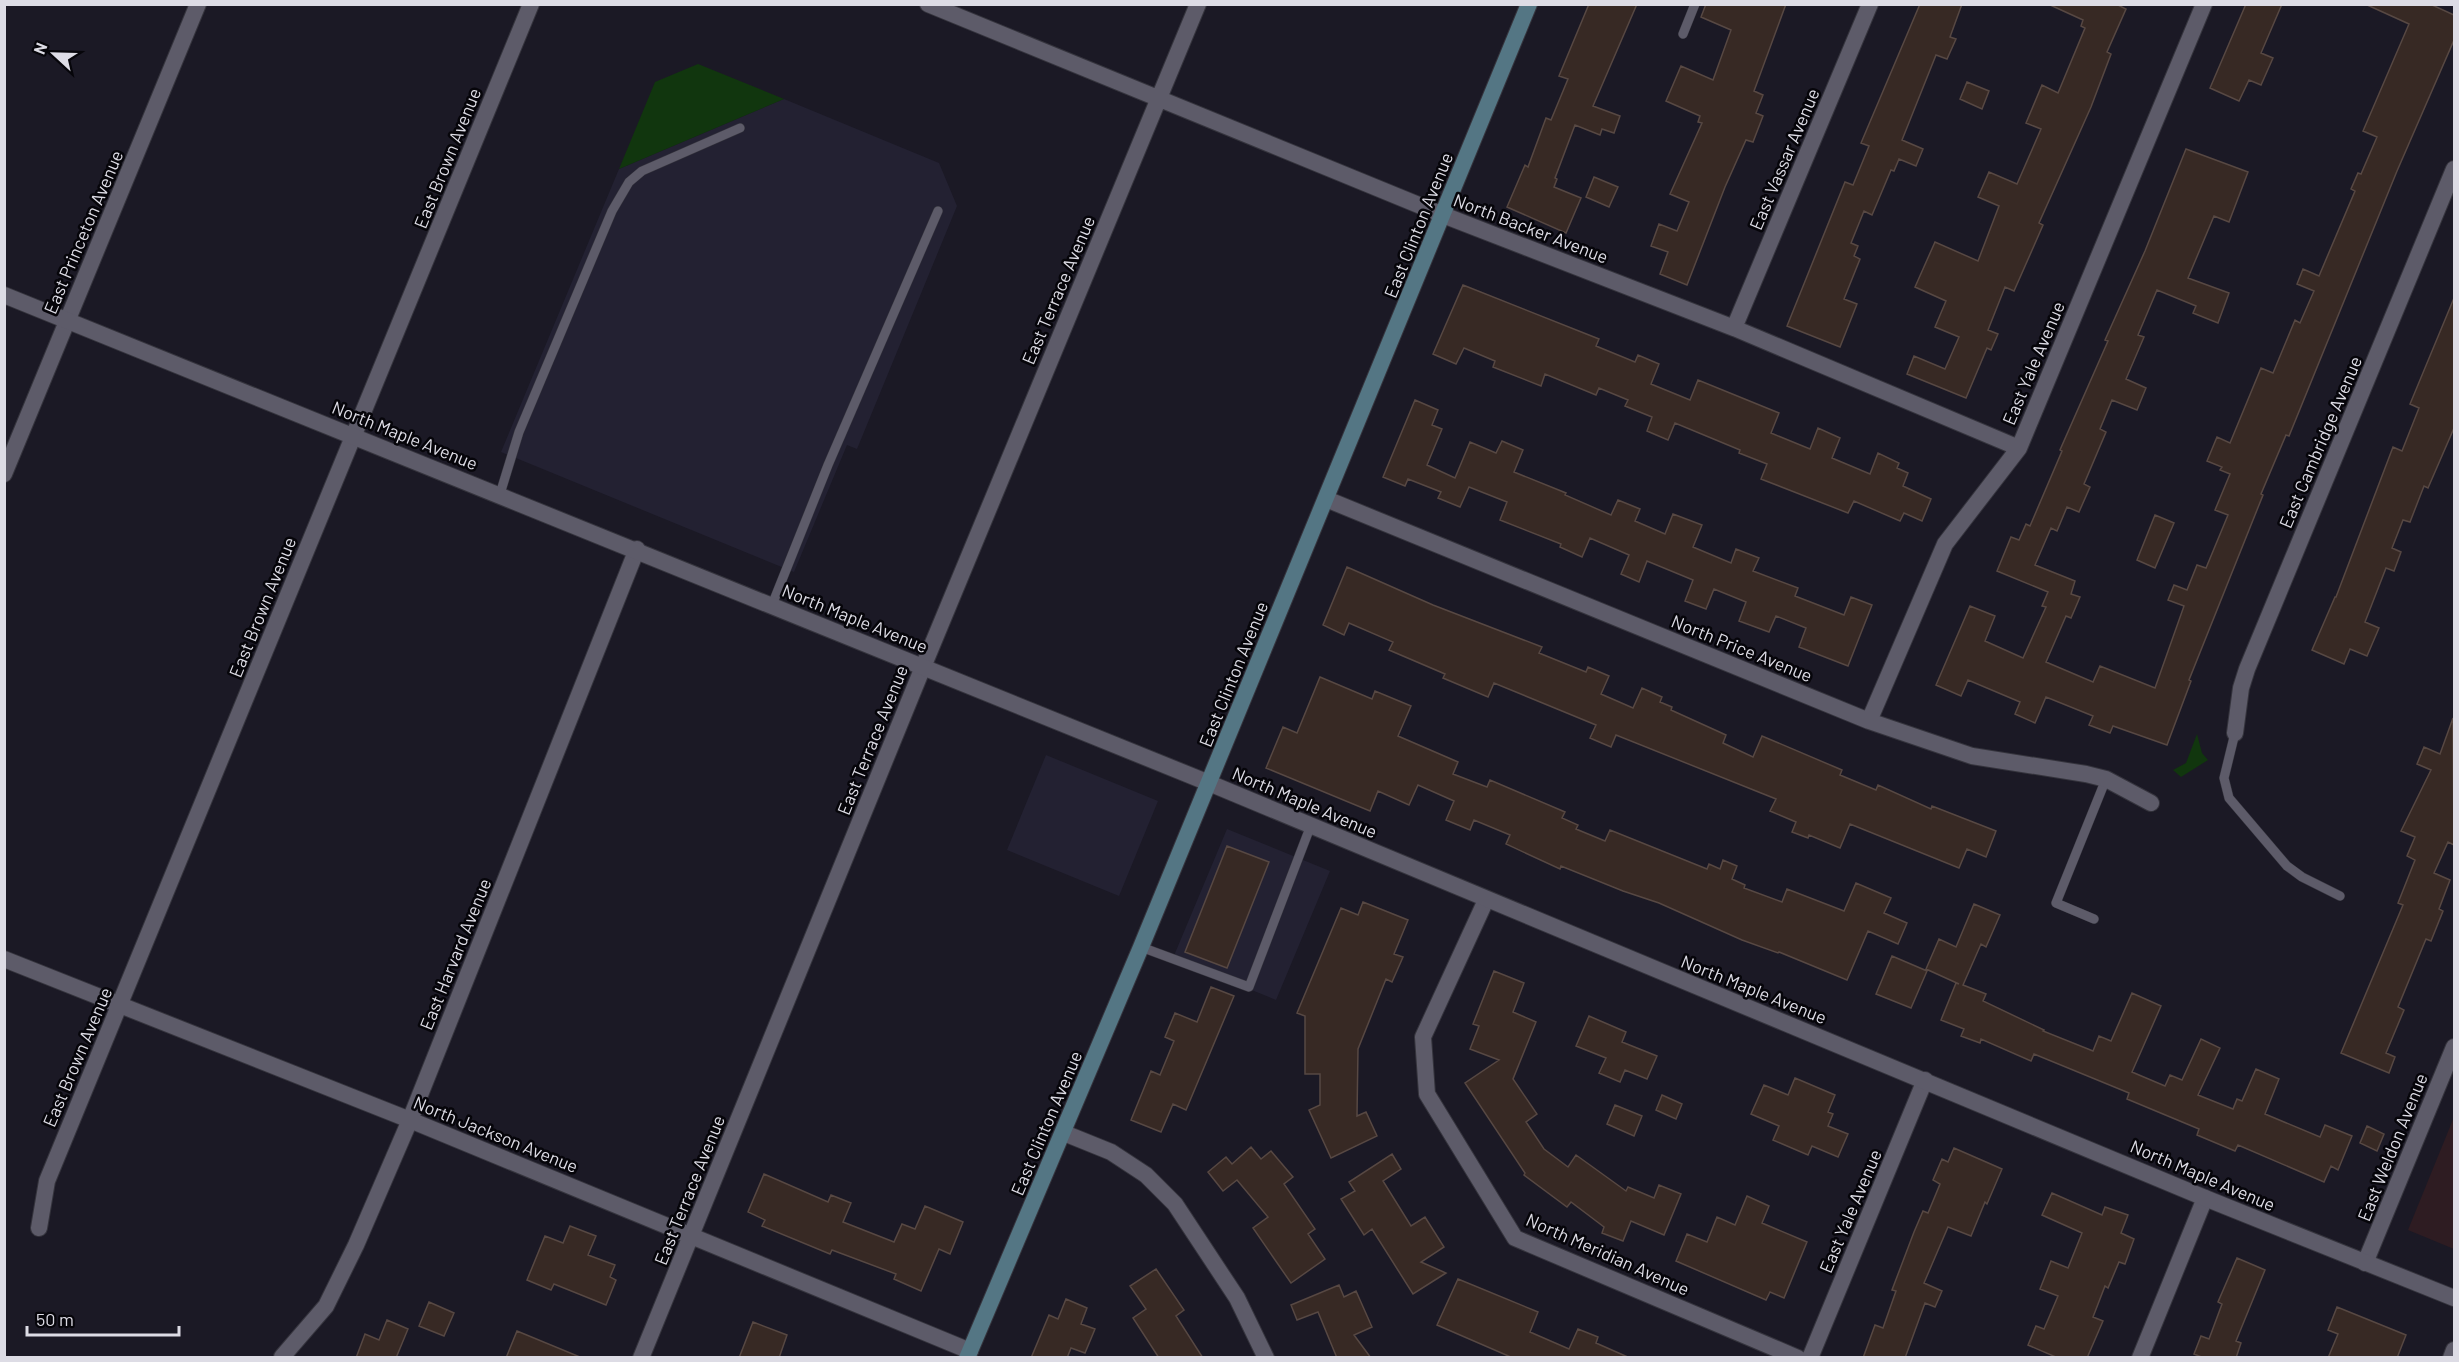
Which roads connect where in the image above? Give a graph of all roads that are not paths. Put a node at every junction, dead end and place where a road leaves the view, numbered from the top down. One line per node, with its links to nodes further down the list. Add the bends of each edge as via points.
1 (198, 4): 16 (street, East Princeton Avenue)
2 (531, 4): 18 (street, East Brown Avenue)
3 (928, 4): 10 (street, North Backer Avenue)
4 (1198, 4): 10 (street, East Terrace Avenue)
5 (1530, 4): 14 (main road, East Clinton Avenue)
6 (1695, 4): 9 (lane)
7 (1870, 4): 17 (street, East Vassar Avenue)
8 (2204, 4): 19 (street, East Yale Avenue)
9 (1683, 34)
10 (1158, 100): 14 (street, North Backer Avenue); 25 (street, East Terrace Avenue)
11 (740, 128): 21 (lane, via 642,171 628,182 612,211 519,432)
12 (2454, 169): 27 (street, East Cambridge Avenue, via 2247,669)
13 (938, 211): 24 (lane)
14 (1443, 215): 17 (street, North Backer Avenue); 22 (main road, East Clinton Avenue)
15 (4, 295): 16 (street, North Maple Avenue)
16 (67, 320): 18 (street, North Maple Avenue); 20 (street, East Princeton Avenue)
17 (1734, 328): 19 (street, North Backer Avenue)
18 (354, 435): 21 (street, North Maple Avenue); 37 (street, East Brown Avenue)
19 (2019, 448): 26 (street, East Yale Avenue, via 1945,544)
20 (4, 474)
21 (500, 494): 23 (street, North Maple Avenue)
22 (1326, 499): 26 (street, North Price Avenue); 29 (main road, East Clinton Avenue)
23 (637, 549): 24 (street, North Maple Avenue); 40 (street, East Harvard Avenue)
24 (772, 605): 25 (street, North Maple Avenue)
25 (923, 667): 29 (street, North Maple Avenue); 44 (street, East Terrace Avenue)
26 (1869, 720): 28 (street, North Price Avenue, via 1972,756)
27 (2235, 733): 32 (lane, via 2224,778 2229,798 2287,866)
28 (2106, 779): 30 (street, North Price Avenue); 34 (lane, via 2056,903)
29 (1209, 783): 31 (street, North Maple Avenue); 35 (main road, East Clinton Avenue)
30 (2151, 803)
31 (1311, 825): 33 (street, North Maple Avenue); 35 (lane, via 1249,987)
32 (2340, 896)
33 (1486, 900): 39 (street, North Maple Avenue); 52 (street, North Meridian Avenue, via 1423,1037 1427,1094 1515,1238)
34 (2094, 919)
35 (1141, 947): 41 (main road, East Clinton Avenue)
36 (4, 958): 37 (street, North Jackson Avenue)
37 (120, 1005): 40 (street, North Jackson Avenue); 43 (street, East Brown Avenue, via 47,1181)
38 (2454, 1047): 45 (street, East Weldon Avenue)
39 (1925, 1080): 42 (street, North Maple Avenue); 53 (street, East Yale Avenue)
40 (410, 1120): 44 (street, North Jackson Avenue); 49 (street, East Harvard Avenue, via 326,1306)
41 (1064, 1133): 48 (main road, East Clinton Avenue); 51 (street, via 1111,1152 1146,1175 1175,1204 1237,1298)
42 (2205, 1198): 45 (street, North Maple Avenue); 54 (street)
43 (39, 1228)
44 (692, 1235): 48 (street, North Jackson Avenue); 50 (street, East Terrace Avenue)
45 (2365, 1263): 46 (street, North Maple Avenue)
46 (2454, 1298)
47 (2454, 1350): 55 (street)
48 (969, 1354)
49 (282, 1357)
50 (641, 1358)
51 (1266, 1358)
52 (1798, 1358)
53 (1810, 1358)
54 (2140, 1358)
55 (2451, 1358)

